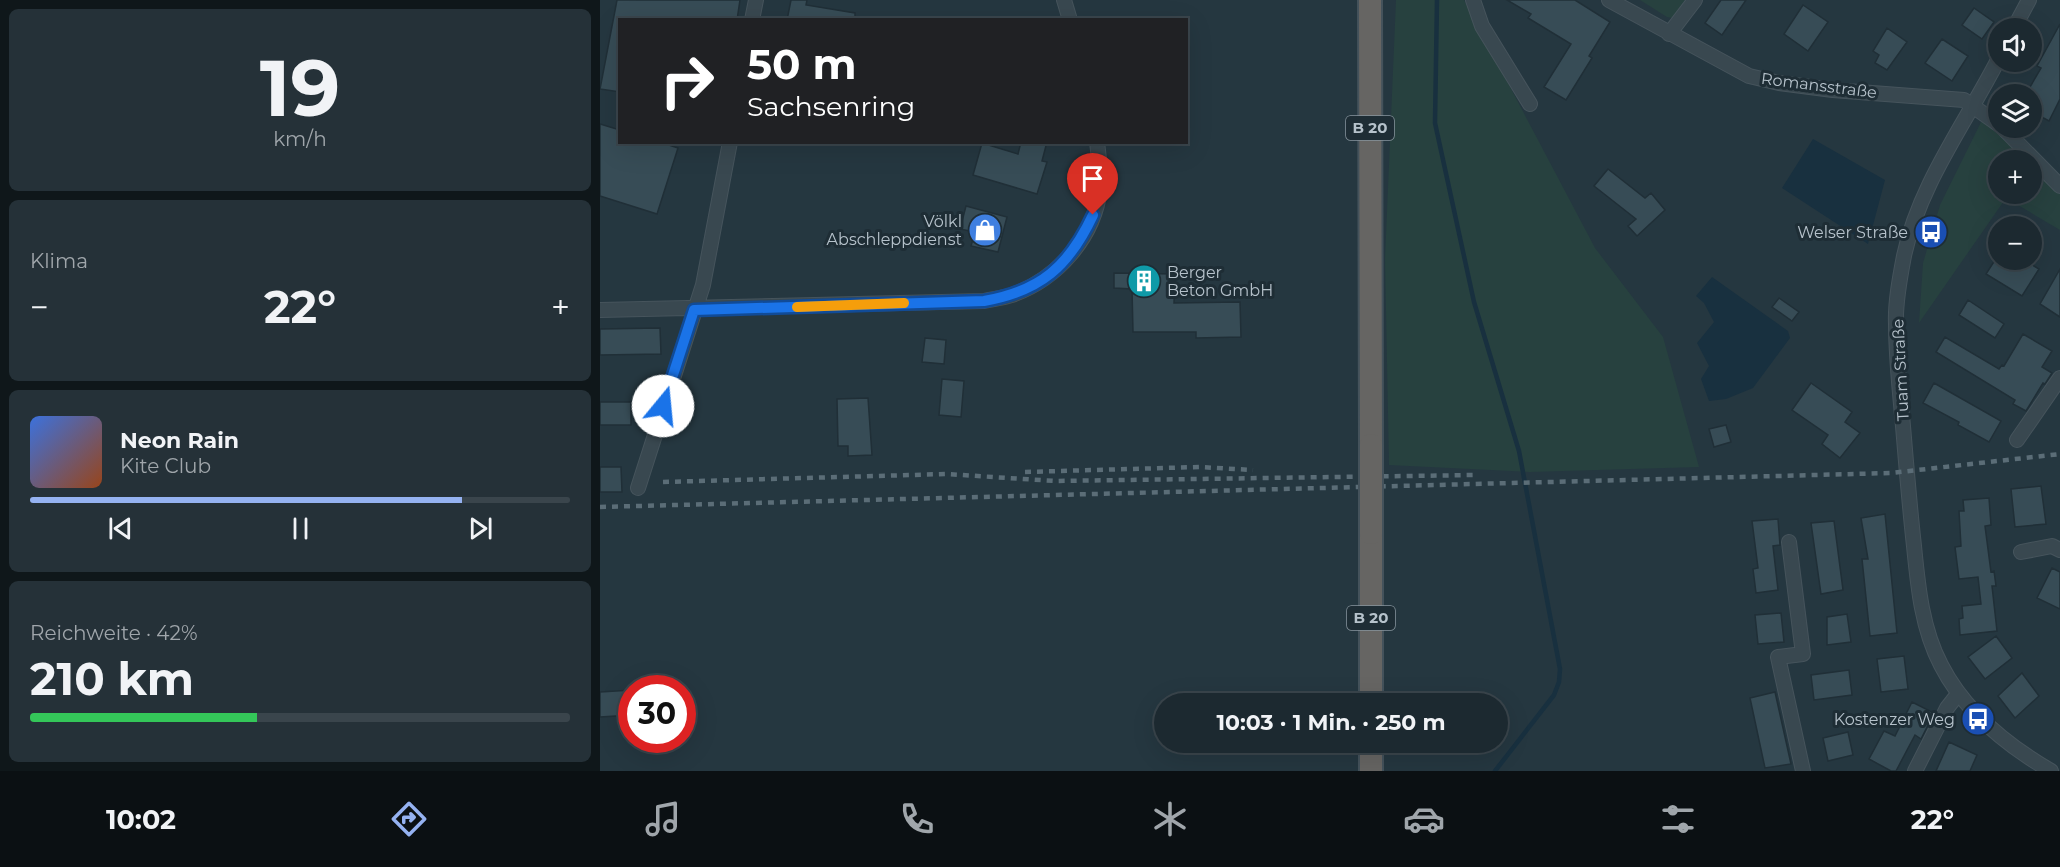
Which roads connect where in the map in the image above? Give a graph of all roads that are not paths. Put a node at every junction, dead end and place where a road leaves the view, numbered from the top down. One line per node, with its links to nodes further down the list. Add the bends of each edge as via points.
1 (756, 0): 8 (street)
2 (1064, 0): 9 (street)
3 (1370, 0): 28 (highway, B 20, bridge)
4 (1473, 0): 13 (street, via 1482,26)
5 (1609, 0): 11 (street, Romansstraße)
6 (1695, 0): 11 (street)
7 (2029, 0): 10 (street)
8 (752, 18)
9 (1069, 18)
10 (2019, 18)
11 (1669, 34): 14 (street, Romansstraße, via 1749,76 1779,83 1964,100)
12 (1992, 72): 14 (street, Tuam Straße)
13 (1530, 104)
14 (1974, 105): 15 (street); 29 (street, Tuam Straße, via 1918,210 1904,256 1895,323 1919,595 1929,637)
15 (1988, 116)
16 (2013, 138): 19 (street)
17 (730, 144): 21 (street, via 703,285)
18 (1097, 144): 21 (street, via 1100,191 1082,239 1066,262 1043,280 1011,296 984,301)
19 (2060, 186)
20 (600, 310): 21 (street)
21 (694, 310): 24 (street)
22 (2060, 378): 23 (street)
23 (2017, 440)
24 (638, 488)
25 (1789, 543): 32 (street, via 1803,654 1778,657)
26 (2060, 550): 27 (street, via 2052,546)
27 (2021, 552)
28 (1371, 693)
29 (1958, 694): 33 (street); 34 (street, Tuam Straße, via 2007,742)
30 (1371, 753): 31 (highway)
31 (1371, 771)
32 (1803, 771)
33 (1914, 771)
34 (2051, 771)

